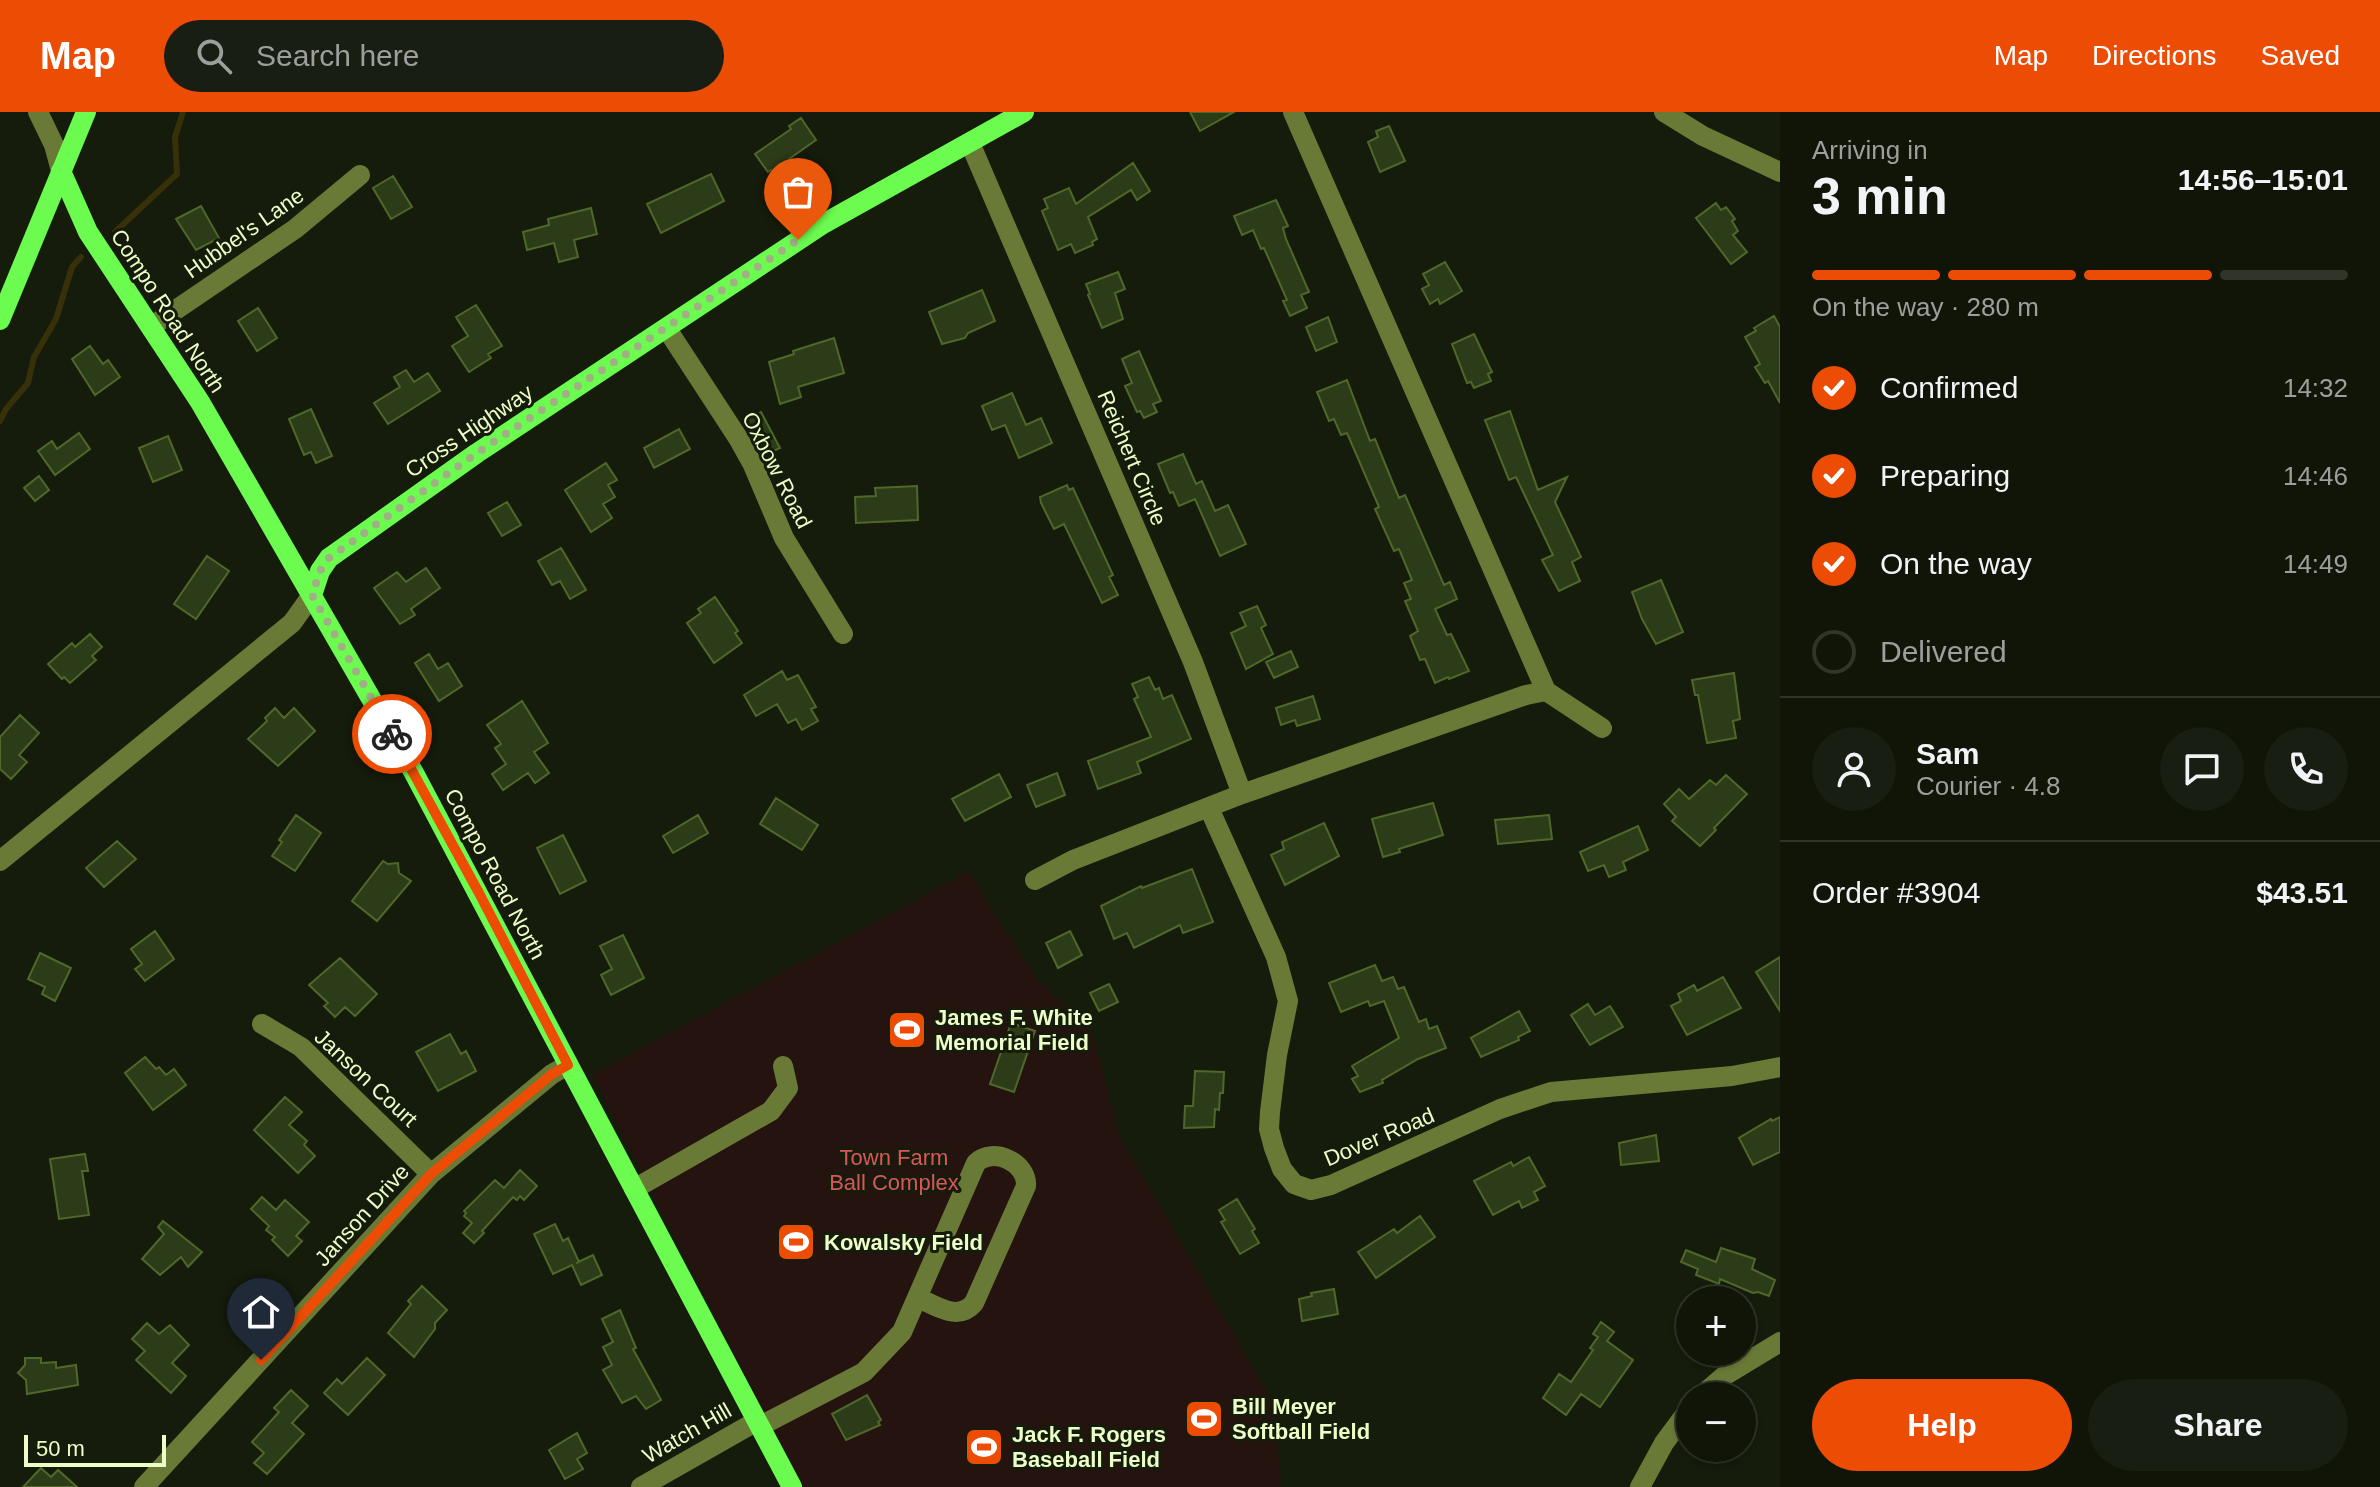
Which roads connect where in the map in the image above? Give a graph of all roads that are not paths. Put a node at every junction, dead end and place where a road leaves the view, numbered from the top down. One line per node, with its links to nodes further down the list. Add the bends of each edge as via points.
1 (38, 112): 7 (street)
2 (86, 112): 7 (main road)
3 (1024, 112): 6 (main road, Cross Highway)
4 (1293, 112): 15 (street)
5 (1664, 112): 8 (street)
6 (970, 143): 12 (main road, Cross Highway, via 823,224); 17 (street, Reichert Circle, via 1193,662)
7 (61, 171): 10 (main road); 11 (main road, Compo Road North, via 88,232)
8 (1780, 172)
9 (360, 175): 11 (street, Hubbel's Lane, via 295,229)
10 (0, 320)
11 (152, 326): 13 (main road, Compo Road North)
12 (667, 329): 13 (main road, Cross Highway, via 329,558); 14 (street, Oxbow Road, via 738,438 784,538)
13 (312, 595): 19 (street, Cross Highway, via 292,623); 22 (main road, Compo Road North, via 414,773)
14 (843, 634)
15 (1546, 691): 16 (street); 17 (street)
16 (1602, 728)
17 (1242, 794): 18 (street)
18 (1209, 808): 20 (street); 24 (street, Dover Road, via 1276,957 1288,1001 1269,1129 1282,1169 1294,1184 1311,1190 1331,1185 1500,1109 1551,1092)
19 (0, 861)
20 (1035, 880)
21 (262, 1024): 25 (street, Janson Court, via 301,1047)
22 (568, 1065): 25 (street, Janson Drive); 26 (main road, Compo Road North)
23 (783, 1066): 26 (street, via 788,1088 771,1111)
24 (1780, 1067)
25 (431, 1174): 32 (street, Janson Drive)
26 (634, 1189): 30 (main road, Compo Road North)
27 (918, 1298): 27 (street, Watch Hill, via 976,1163 993,1155 1020,1167 1026,1186 968,1311 956,1314); 30 (street, Watch Hill, via 902,1332 864,1372)
28 (1780, 1342): 29 (street)
29 (1717, 1382)
30 (758, 1424): 33 (street, Watch Hill); 34 (main road, Compo Road North)
31 (1676, 1427): 35 (street)
32 (144, 1487)
33 (641, 1487)
34 (792, 1487)
35 (1640, 1487)

